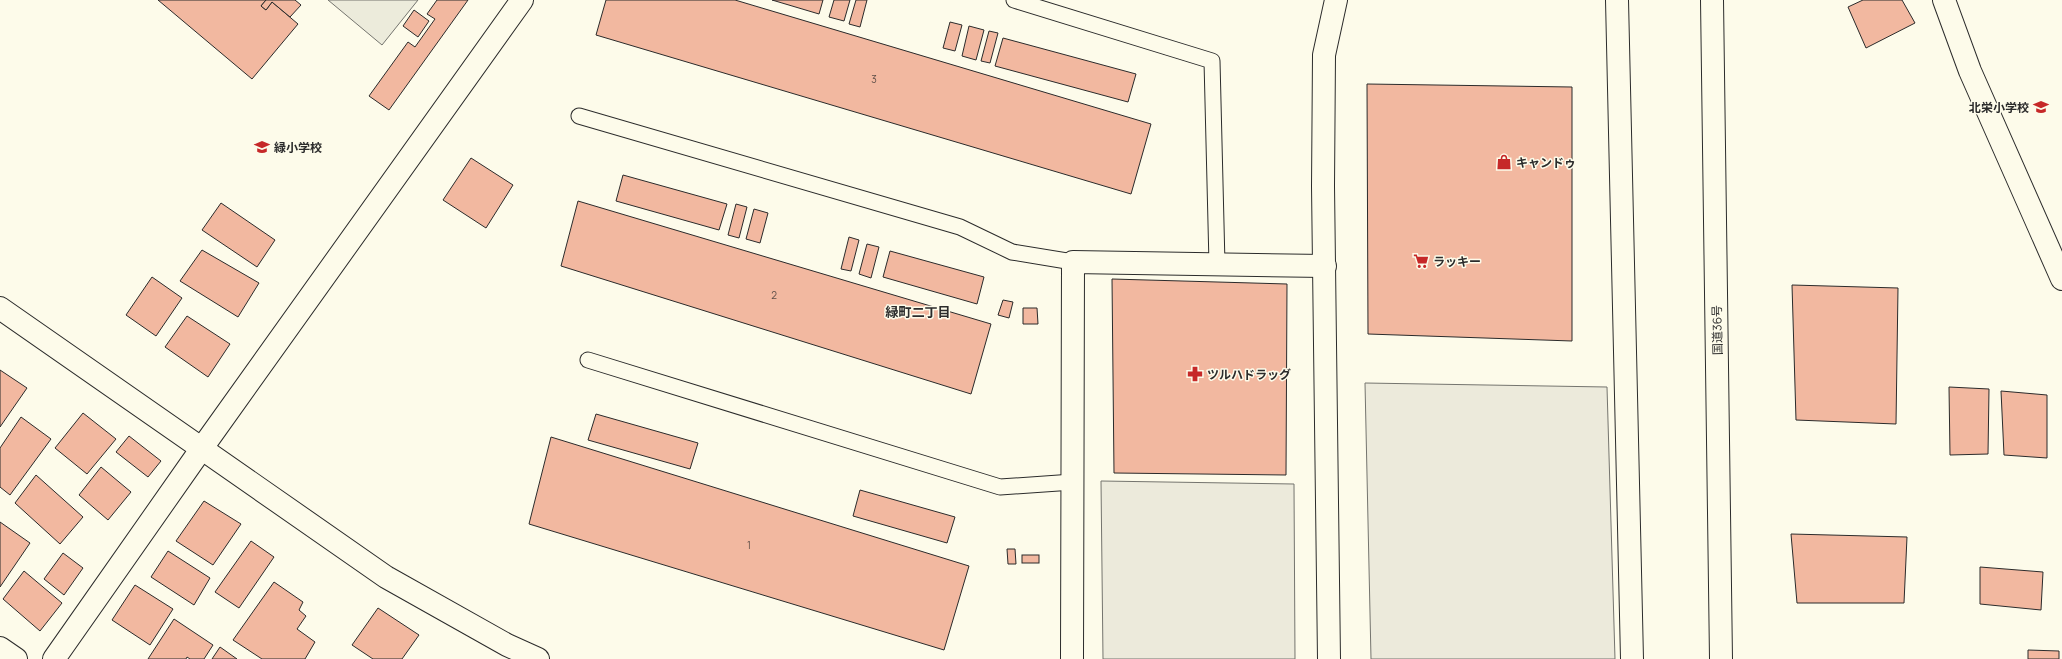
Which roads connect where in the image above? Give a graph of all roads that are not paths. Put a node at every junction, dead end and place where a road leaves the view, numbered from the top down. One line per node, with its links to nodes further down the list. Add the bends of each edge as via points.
1 (522, 0): 14 (main road)
2 (1014, 0): 9 (lane, via 1212,61)
3 (1336, 0): 10 (main road, via 1324,55)
4 (1617, 0): 22 (main road)
5 (1712, 0): 23 (main road, 国道36号)
6 (1944, 0): 11 (main road, via 1970,71)
7 (579, 116): 8 (lane, via 960,227 1012,252)
8 (1073, 262): 9 (main road); 15 (main road)
9 (1217, 264): 10 (main road)
10 (1325, 266): 21 (main road)
11 (2062, 279)
12 (0, 308): 14 (main road)
13 (588, 360): 15 (lane, via 1000,487)
14 (202, 448): 18 (main road); 19 (main road, via 386,577 507,645)
15 (1072, 482): 20 (main road)
16 (0, 648): 17 (main road)
17 (16, 659)
18 (54, 659)
19 (538, 659)
20 (1072, 659)
21 (1329, 659)
22 (1632, 659)
23 (1721, 659)

